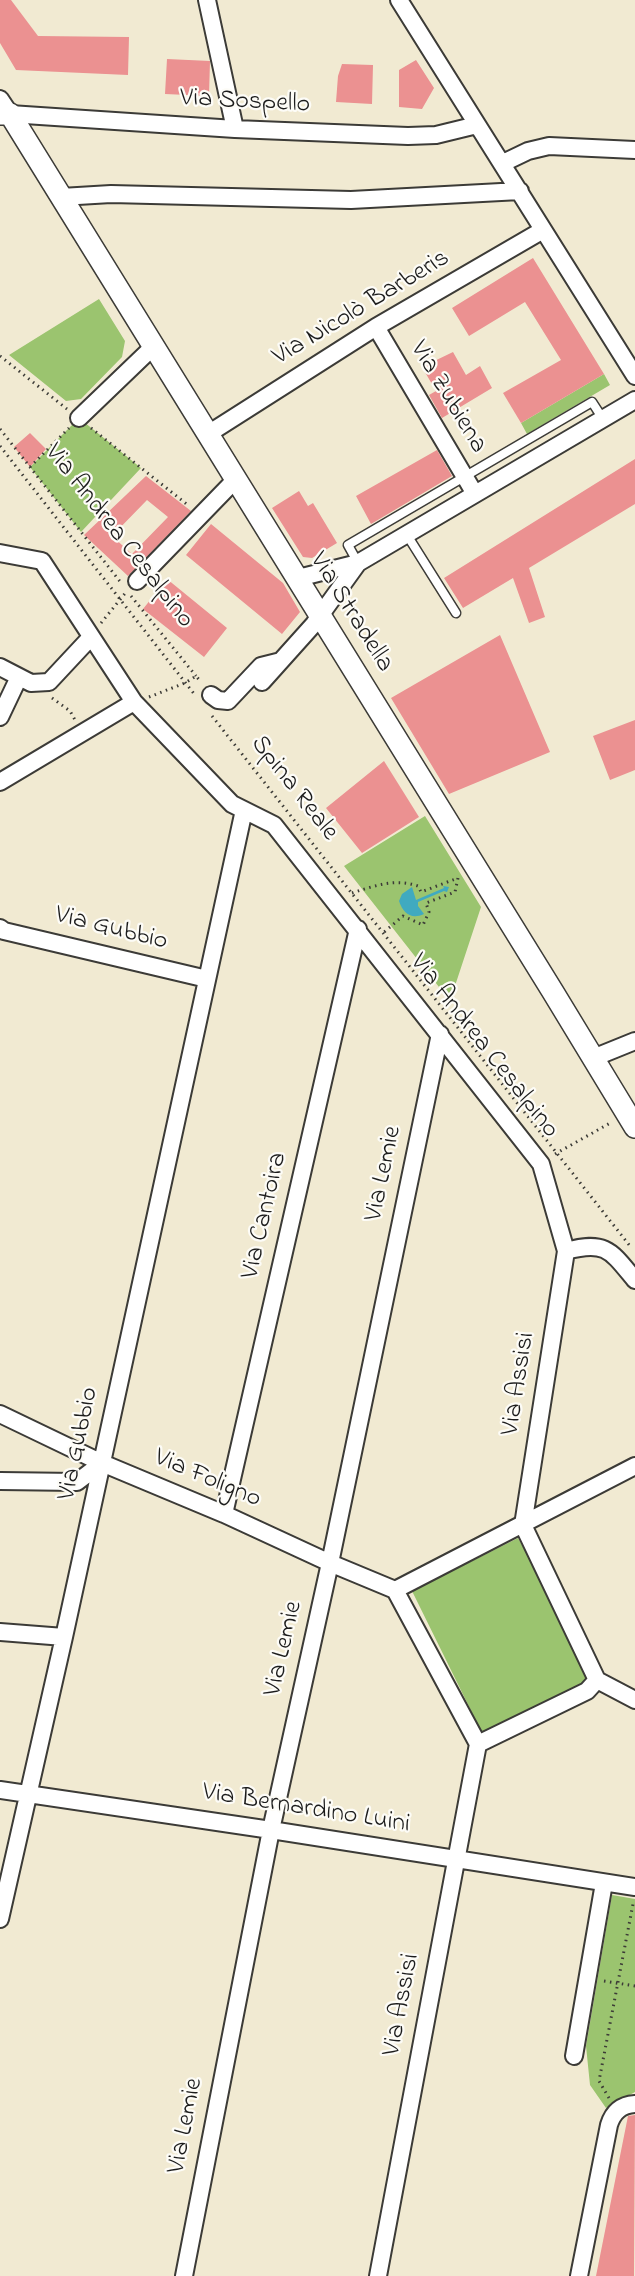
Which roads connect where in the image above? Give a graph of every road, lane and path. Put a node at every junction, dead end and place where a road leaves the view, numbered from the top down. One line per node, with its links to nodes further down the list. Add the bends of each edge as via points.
1 (207, 0): 5 (street)
2 (399, 0): 4 (street)
3 (4, 109): 5 (street, Via Sospello); 9 (street, Via Stradella)
4 (477, 124): 5 (street, Via Sospello, via 436,135 408,136); 7 (street)
5 (236, 129)
6 (635, 150): 7 (street, via 549,146)
7 (503, 163): 8 (street)
8 (520, 191): 9 (street, via 351,200 111,194); 10 (street)
9 (61, 197): 12 (street, Via Stradella)
10 (543, 231): 11 (street, Via Nicolò Barberis); 14 (street)
11 (376, 327): 19 (street, Via Nicolò Barberis); 22 (street, Via Zubiena)
12 (154, 346): 16 (street); 19 (street, Via Stradella)
13 (0, 356): 16 (path)
14 (635, 376)
15 (635, 400): 17 (street)
16 (79, 418): 21 (path); 25 (path)
17 (603, 419): 22 (lane, via 592,402); 24 (street)
18 (0, 429): 21 (path, Via Andrea Cesalpino)
19 (208, 434): 23 (street, Via Stradella)
20 (0, 446): 31 (path, Spina Reale)
21 (30, 467): 30 (path, Via Andrea Cesalpino)
22 (465, 477): 24 (street, Via Zubiena); 28 (lane, via 348,545)
23 (236, 478): 25 (street); 29 (street, Via Stradella)
24 (475, 494): 26 (street)
25 (200, 515): 30 (street)
26 (407, 535): 28 (street); 32 (lane)
27 (0, 553): 34 (street, via 42,561)
28 (358, 563): 29 (street); 33 (street)
29 (298, 578): 33 (street, Via Stradella)
30 (132, 586): 31 (path); 37 (path, Via Andrea Cesalpino)
31 (119, 598): 34 (path); 40 (path, Spina Reale)
32 (456, 613)
33 (320, 616): 35 (street); 54 (street, Via Stradella)
34 (91, 637): 38 (street, via 49,682); 42 (street)
35 (281, 661): 39 (street); 41 (street, via 261,666 228,701)
36 (0, 667): 38 (street)
37 (196, 676): 40 (path); 41 (path, Via Andrea Cesalpino)
38 (25, 680): 43 (street); 44 (path, via 69,711)
39 (262, 682)
40 (185, 683): 41 (path, Spina Reale); 42 (path)
41 (205, 701): 47 (path, Spina Reale)
42 (134, 702): 44 (street); 46 (street, via 232,804)
43 (0, 717)
44 (84, 732): 45 (street)
45 (0, 782)
46 (244, 810): 49 (street, Via Andrea Cesalpino, via 274,825); 51 (street, Via Gubbio)
47 (351, 893): 50 (path, Spina Reale); 50 (path, via 405,881 418,886 421,892 458,878 455,892 426,903 429,912 423,925 403,916)
48 (2, 929): 51 (street, Via Gubbio)
49 (358, 929): 50 (path); 52 (street, Via Andrea Cesalpino); 65 (street, Via Cantoira)
50 (383, 933): 56 (path, Spina Reale)
51 (207, 979): 62 (street, Via Gubbio)
52 (440, 1034): 57 (street, Via Andrea Cesalpino); 67 (street, Via Lemie)
53 (635, 1041): 54 (street)
54 (593, 1058): 55 (street, Via Stradella)
55 (632, 1120): 56 (path)
56 (557, 1154): 57 (path); 59 (path, Spina Reale)
57 (542, 1164): 58 (street, Via Andrea Cesalpino)
58 (566, 1251): 60 (street, via 588,1245 612,1251); 66 (street, Via Assisi)
59 (635, 1253)
60 (635, 1281)
61 (0, 1414): 62 (street, Via Foligno)
62 (102, 1462): 64 (street, via 77,1482); 65 (street, Via Foligno); 70 (street, Via Gubbio)
63 (635, 1466): 66 (street)
64 (0, 1481)
65 (224, 1514): 67 (street, Via Foligno)
66 (523, 1526): 68 (street); 71 (street)
67 (330, 1563): 68 (street, Via Foligno); 76 (street, Via Lemie)
68 (395, 1590): 73 (street)
69 (0, 1632): 70 (street)
70 (64, 1637): 75 (street, Via Gubbio)
71 (597, 1680): 72 (street); 73 (street, via 587,1691)
72 (635, 1700)
73 (478, 1744): 77 (street, Via Assisi)
74 (0, 1790): 75 (street, Via Bernardino Luini)
75 (27, 1795): 76 (street, Via Bernardino Luini); 81 (street, Via Gubbio)
76 (271, 1830): 77 (street, Via Bernardino Luini); 88 (street, Via Lemie)
77 (457, 1860): 78 (street, Via Bernardino Luini); 89 (street, Via Assisi)
78 (604, 1883): 79 (street, Via Bernardino Luini); 82 (street)
79 (635, 1887)
80 (635, 1893): 83 (path)
81 (0, 1919)
82 (588, 1978): 83 (path); 85 (street)
83 (618, 1983): 84 (path); 87 (path, via 599,2081)
84 (635, 1986)
85 (574, 2056)
86 (635, 2104): 87 (street)
87 (617, 2110): 90 (street, via 609,2125)
88 (184, 2276)
89 (378, 2276)
90 (579, 2276)

